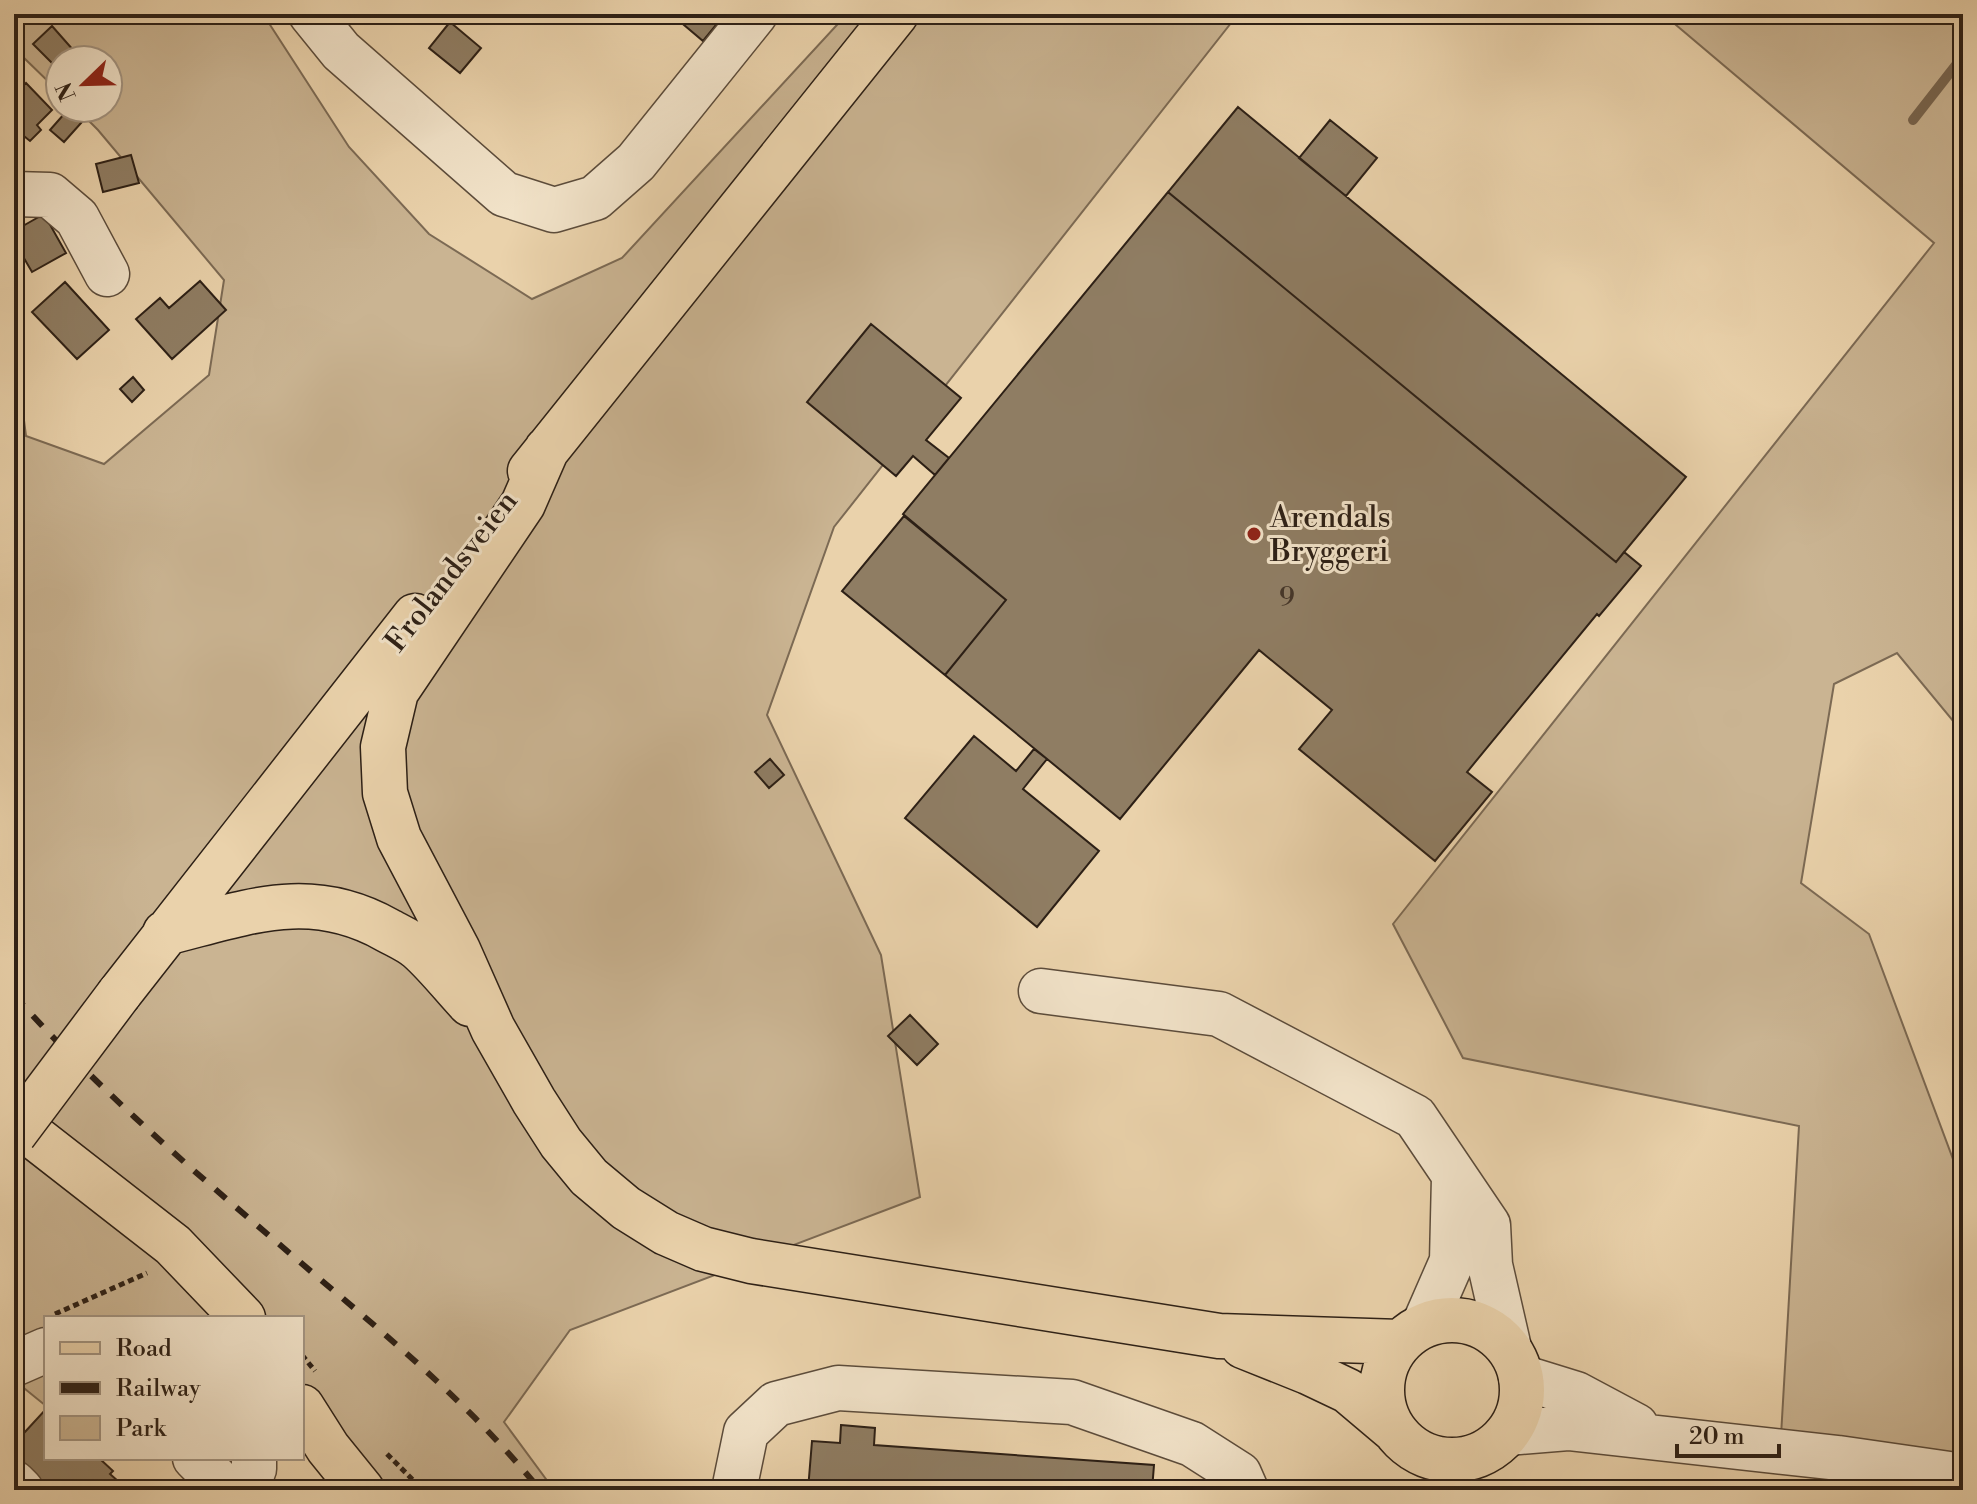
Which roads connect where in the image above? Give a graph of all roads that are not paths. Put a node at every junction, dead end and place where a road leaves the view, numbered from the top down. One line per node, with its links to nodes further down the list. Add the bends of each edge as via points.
1 (311, 14): 2 (street, via 341,51 504,194 554,210 595,198 636,162)
2 (755, 14)
3 (896, 14): 6 (main road, Frolandsveien)
4 (14, 194): 5 (street, via 50,195 77,218)
5 (107, 274)
6 (547, 449): 7 (main road, Frolandsveien); 9 (main road, via 523,504 396,692 383,747 385,793 399,838)
7 (165, 933): 9 (main road, via 295,904 344,911 417,947); 11 (main road, Frolandsveien, bridge)
8 (1041, 991): 12 (street, via 1219,1014 1415,1117)
9 (493, 1029): 15 (main road, via 561,1143 589,1177 626,1208 691,1244 751,1261)
10 (14, 1121): 13 (main road, via 173,1245)
11 (14, 1134)
12 (1454, 1177): 14 (street, via 1452,1261); 17 (street, via 1488,1225 1490,1265)
13 (241, 1316)
14 (1412, 1333): 15 (main road); 17 (main road, via 1447,1320 1470,1322 1492,1332); 21 (main road, via 1387,1361 1381,1384 1383,1407)
15 (1219, 1336): 21 (main road, via 1348,1391)
16 (44, 1351): 18 (street)
17 (1515, 1362): 20 (street); 22 (main road, via 1522,1396 1517,1416)
18 (14, 1364)
19 (304, 1410): 23 (main road)
20 (1656, 1436): 22 (street, via 1568,1428); 26 (street)
21 (1401, 1438): 22 (main road, via 1427,1457 1448,1461 1469,1459); 36 (main road)
22 (1499, 1442): 37 (main road)
23 (328, 1448): 32 (main road); 33 (main road)
24 (197, 1460): 30 (street)
25 (254, 1460): 31 (street)
26 (1837, 1474): 27 (street)
27 (1963, 1476)
28 (14, 1483): 29 (street)
29 (21, 1490)
30 (227, 1490)
31 (244, 1490)
32 (341, 1490)
33 (362, 1490)
34 (734, 1490): 35 (street, via 746,1432 776,1404 838,1388 1072,1402 1192,1444 1239,1474)
35 (1246, 1490)
36 (1412, 1490)
37 (1461, 1490)

